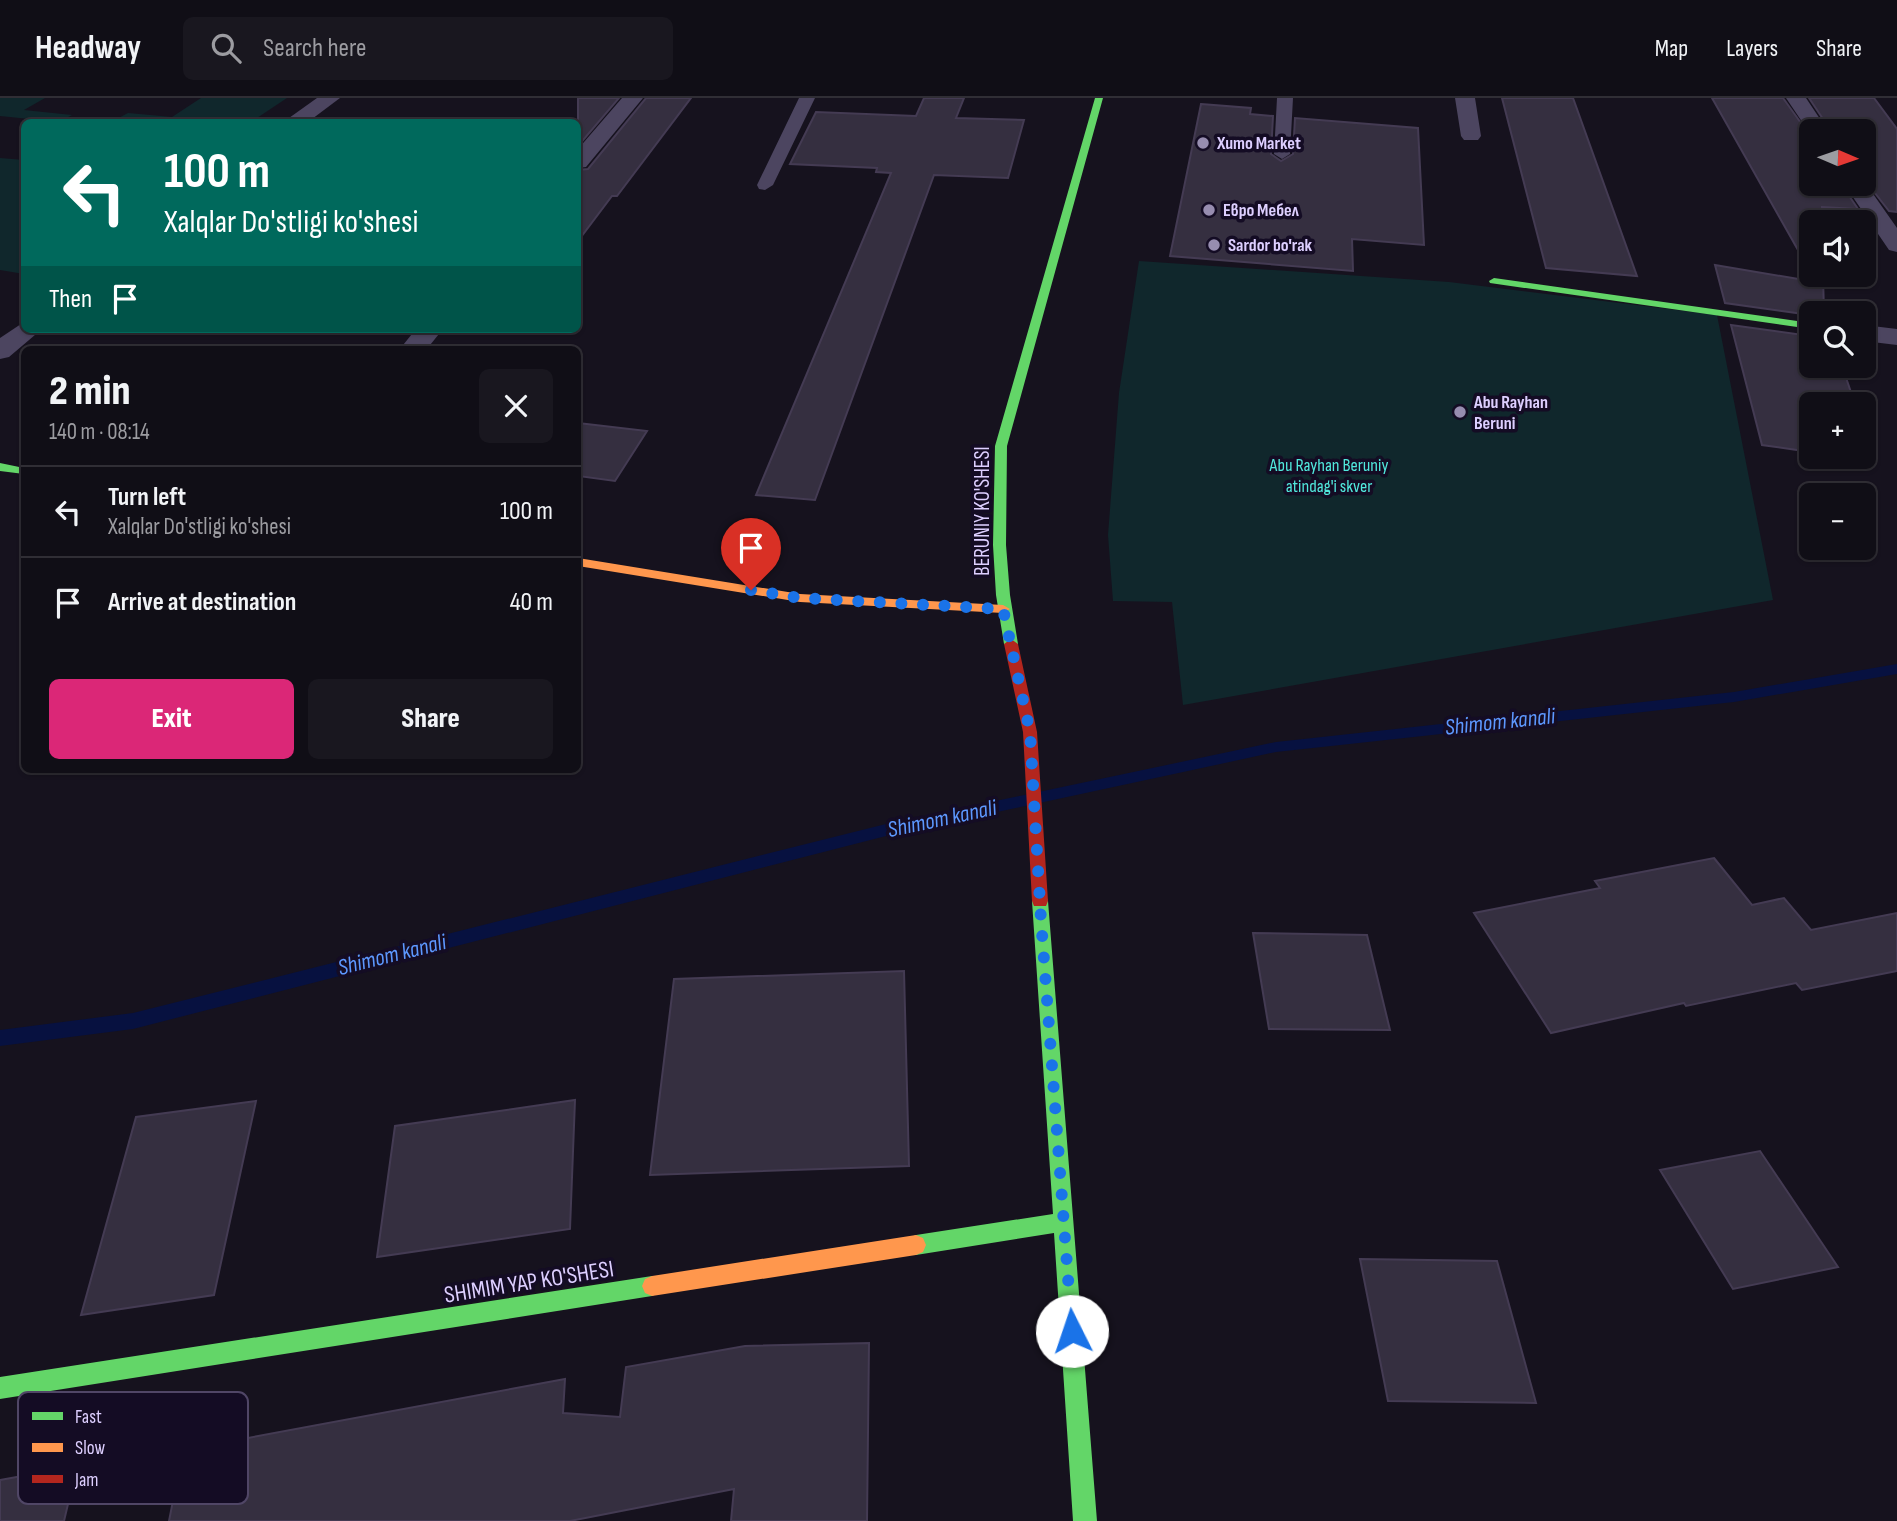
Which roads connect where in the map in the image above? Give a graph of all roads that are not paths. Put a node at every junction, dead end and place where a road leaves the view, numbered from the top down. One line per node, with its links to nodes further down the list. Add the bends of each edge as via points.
1 (330, 98): 8 (street)
2 (633, 98): 12 (street)
3 (807, 98): 13 (lane)
4 (1099, 98): 25 (main road, BERUNIY KO'SHESI, via 1000,446)
5 (1285, 98): 11 (lane)
6 (1465, 98): 10 (street)
7 (1796, 98): 9 (street)
8 (300, 119)
9 (1810, 119)
10 (1471, 136)
11 (1282, 155)
12 (581, 159)
13 (765, 185)
14 (1862, 196): 15 (street)
15 (1897, 245)
16 (1494, 281): 17 (main road)
17 (1799, 324)
18 (24, 333): 21 (street)
19 (1876, 334): 20 (street)
20 (1897, 337)
21 (0, 351)
22 (0, 467): 23 (main road)
23 (21, 470)
24 (581, 562): 25 (main road, via 800,598)
25 (1003, 609): 26 (main road, BERUNIY KO'SHESI, via 1030,732)
26 (1064, 1222): 27 (main road, SHIMIM YAP KO'SHESI); 28 (main road, BERUNIY KO'SHESI)
27 (0, 1388)
28 (1085, 1521)

